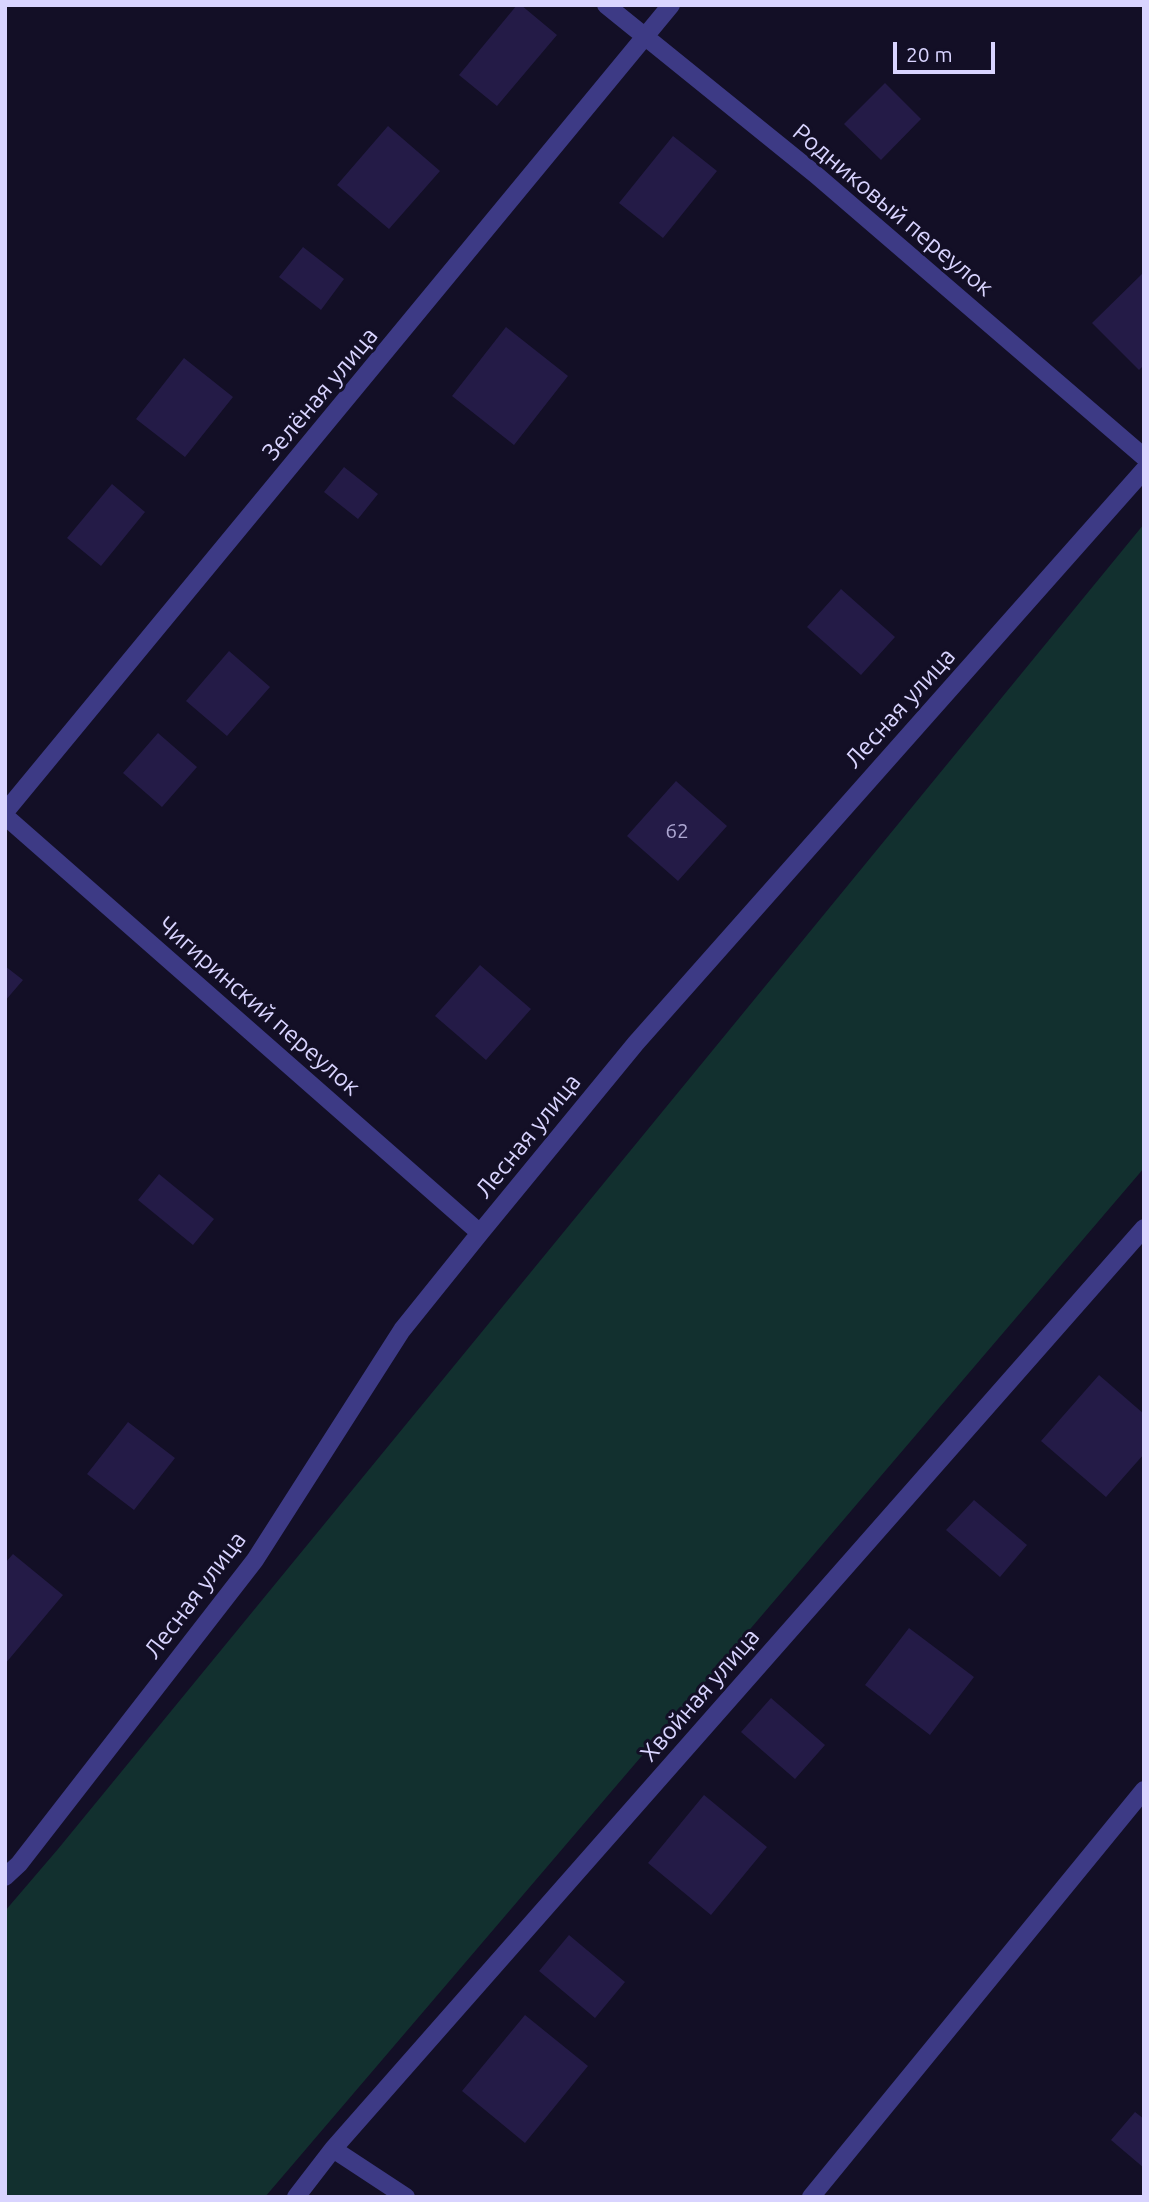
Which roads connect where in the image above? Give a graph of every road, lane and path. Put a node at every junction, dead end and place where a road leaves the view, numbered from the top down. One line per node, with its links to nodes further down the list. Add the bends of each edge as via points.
1 (606, 5): 3 (street, Родниковый переулок)
2 (671, 5): 3 (street, Зелёная улица)
3 (645, 38): 4 (street, Родниковый переулок, via 816,174); 6 (street, Зелёная улица)
4 (1144, 457)
5 (1144, 470): 8 (street, Лесная улица, via 636,1043)
6 (5, 814): 8 (street, Чигиринский переулок)
7 (1144, 1228): 11 (street, Хвойная улица)
8 (480, 1233): 10 (street, Лесная улица, via 402,1330 255,1560)
9 (1144, 1790): 14 (street)
10 (5, 1877)
11 (333, 2149): 12 (street, Хвойная улица); 13 (street)
12 (296, 2197)
13 (406, 2197)
14 (811, 2197)

